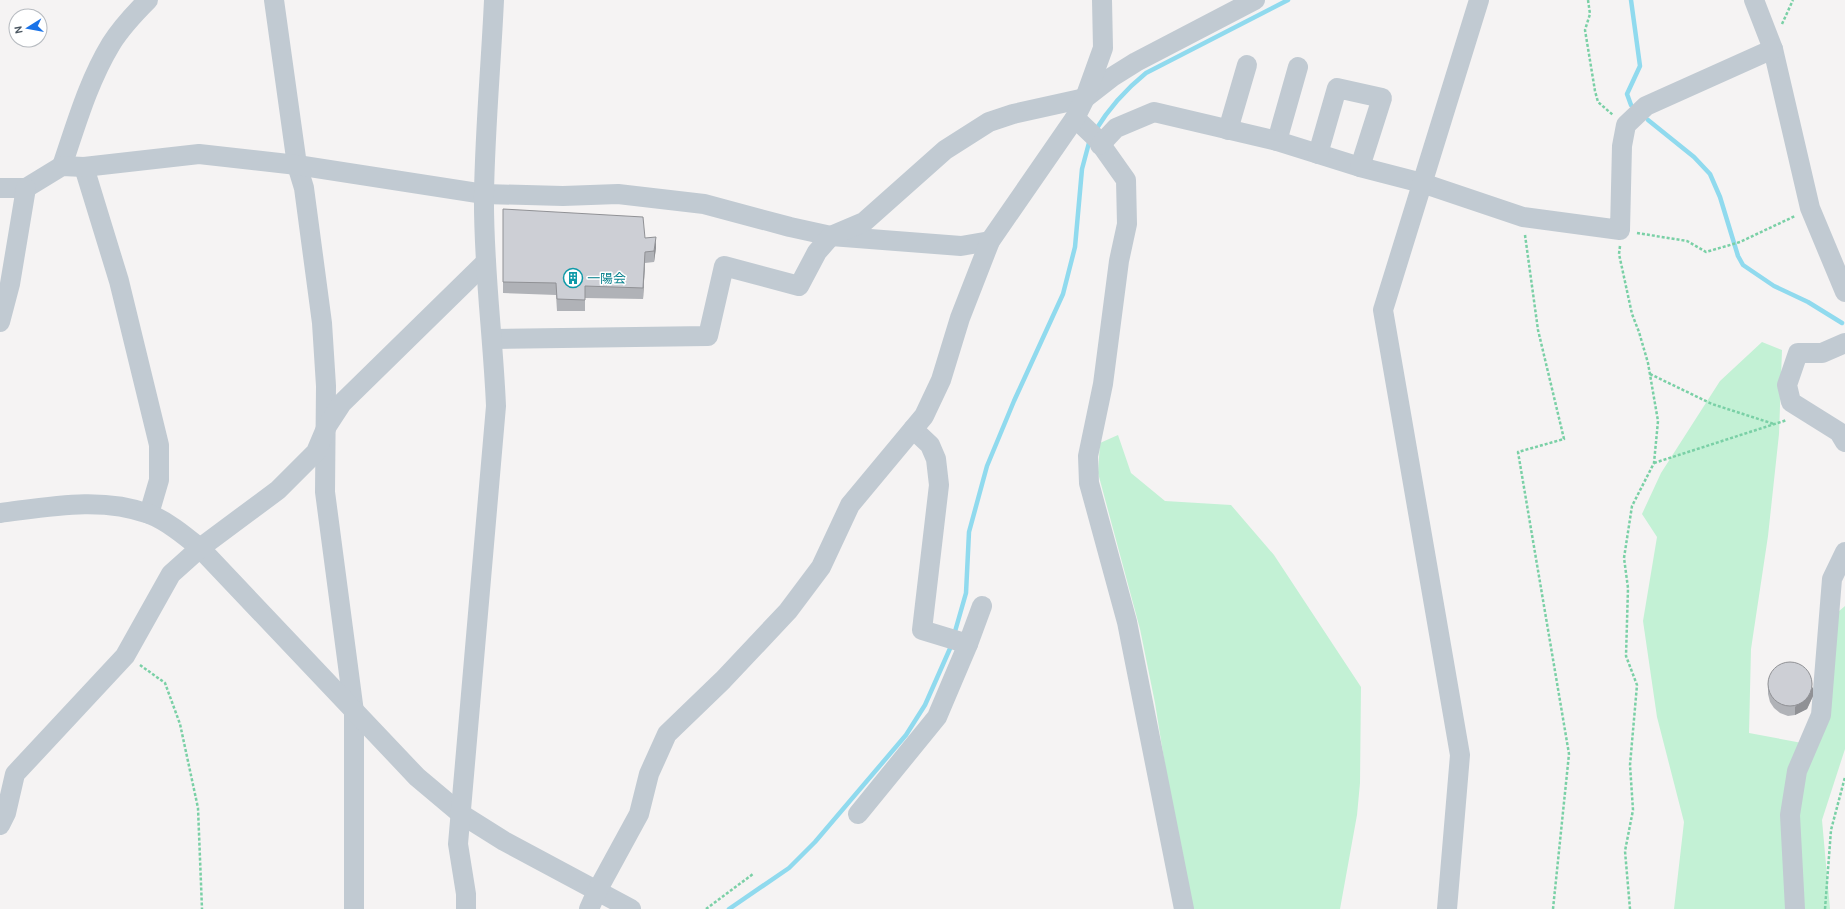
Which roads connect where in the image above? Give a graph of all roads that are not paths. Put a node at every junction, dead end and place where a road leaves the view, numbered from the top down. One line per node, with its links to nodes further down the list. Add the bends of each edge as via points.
1 (148, 0): 17 (street, via 128,20 110,45 86,94)
2 (274, 0): 16 (street)
3 (494, 0): 23 (street)
4 (1255, 0): 11 (street, via 1136,62)
5 (1479, 0): 20 (street)
6 (1754, 0): 8 (street)
7 (1103, 1): 11 (street, via 1102,48)
8 (1773, 48): 20 (street, via 1646,106 1626,125 1622,146 1620,230 1522,217); 27 (street, via 1810,208)
9 (1247, 65): 12 (street)
10 (1298, 67): 14 (street)
11 (1085, 98): 13 (street); 24 (street, via 989,122 945,150 864,222)
12 (1228, 130): 13 (street, via 1154,112 1116,128); 14 (street)
13 (1090, 133): 25 (street); 50 (street, via 1126,180 1127,224 1119,261 1103,384 1088,456 1089,483 1127,622)
14 (1277, 141): 15 (street)
15 (1318, 154): 19 (street); 19 (street, via 1337,88 1382,98)
16 (297, 165): 18 (street, via 199,154); 23 (street); 31 (street, via 304,188 322,323)
17 (62, 166): 18 (street); 22 (street)
18 (84, 167): 35 (street, via 119,281 159,445 159,480)
19 (1360, 167): 20 (street)
20 (1422, 183): 51 (street, via 1383,310 1460,755)
21 (0, 188): 22 (street)
22 (26, 188): 28 (street, via 10,284)
23 (484, 194): 24 (street, via 618,194 704,204); 26 (street)
24 (831, 236): 25 (street, via 961,246); 29 (street, via 817,252 799,286 724,266 708,336)
25 (990, 241): 32 (street, via 960,318 941,380 924,416)
26 (486, 262): 29 (street); 31 (street, via 342,403)
27 (1845, 292)
28 (0, 322)
29 (493, 339): 42 (street, via 496,406)
30 (1845, 342): 33 (street, via 1822,353 1798,354 1787,385 1791,402 1839,432)
31 (326, 426): 36 (street, via 316,452 278,490); 40 (street, via 325,492)
32 (914, 429): 39 (street, via 930,445 936,459 939,485 922,630); 45 (street, via 850,505 821,567 788,611 723,680 667,734 649,774 639,814)
33 (1845, 442)
34 (0, 513): 35 (street, via 109,504)
35 (149, 514): 36 (street)
36 (200, 548): 40 (street); 41 (street, via 171,574 125,656)
37 (1845, 552): 52 (street, via 1832,579 1821,715 1797,771 1790,816)
38 (982, 606): 39 (street)
39 (959, 641): 43 (street, via 937,717)
40 (354, 712): 42 (street, via 417,777); 46 (street)
41 (8, 778): 44 (street, via 6,813)
42 (461, 814): 45 (street, via 504,842); 47 (street, via 458,844)
43 (858, 814)
44 (0, 825)
45 (597, 891): 48 (street); 49 (street)
46 (354, 909)
47 (466, 909)
48 (589, 909)
49 (631, 909)
50 (1184, 909)
51 (1447, 909)
52 (1796, 909)

